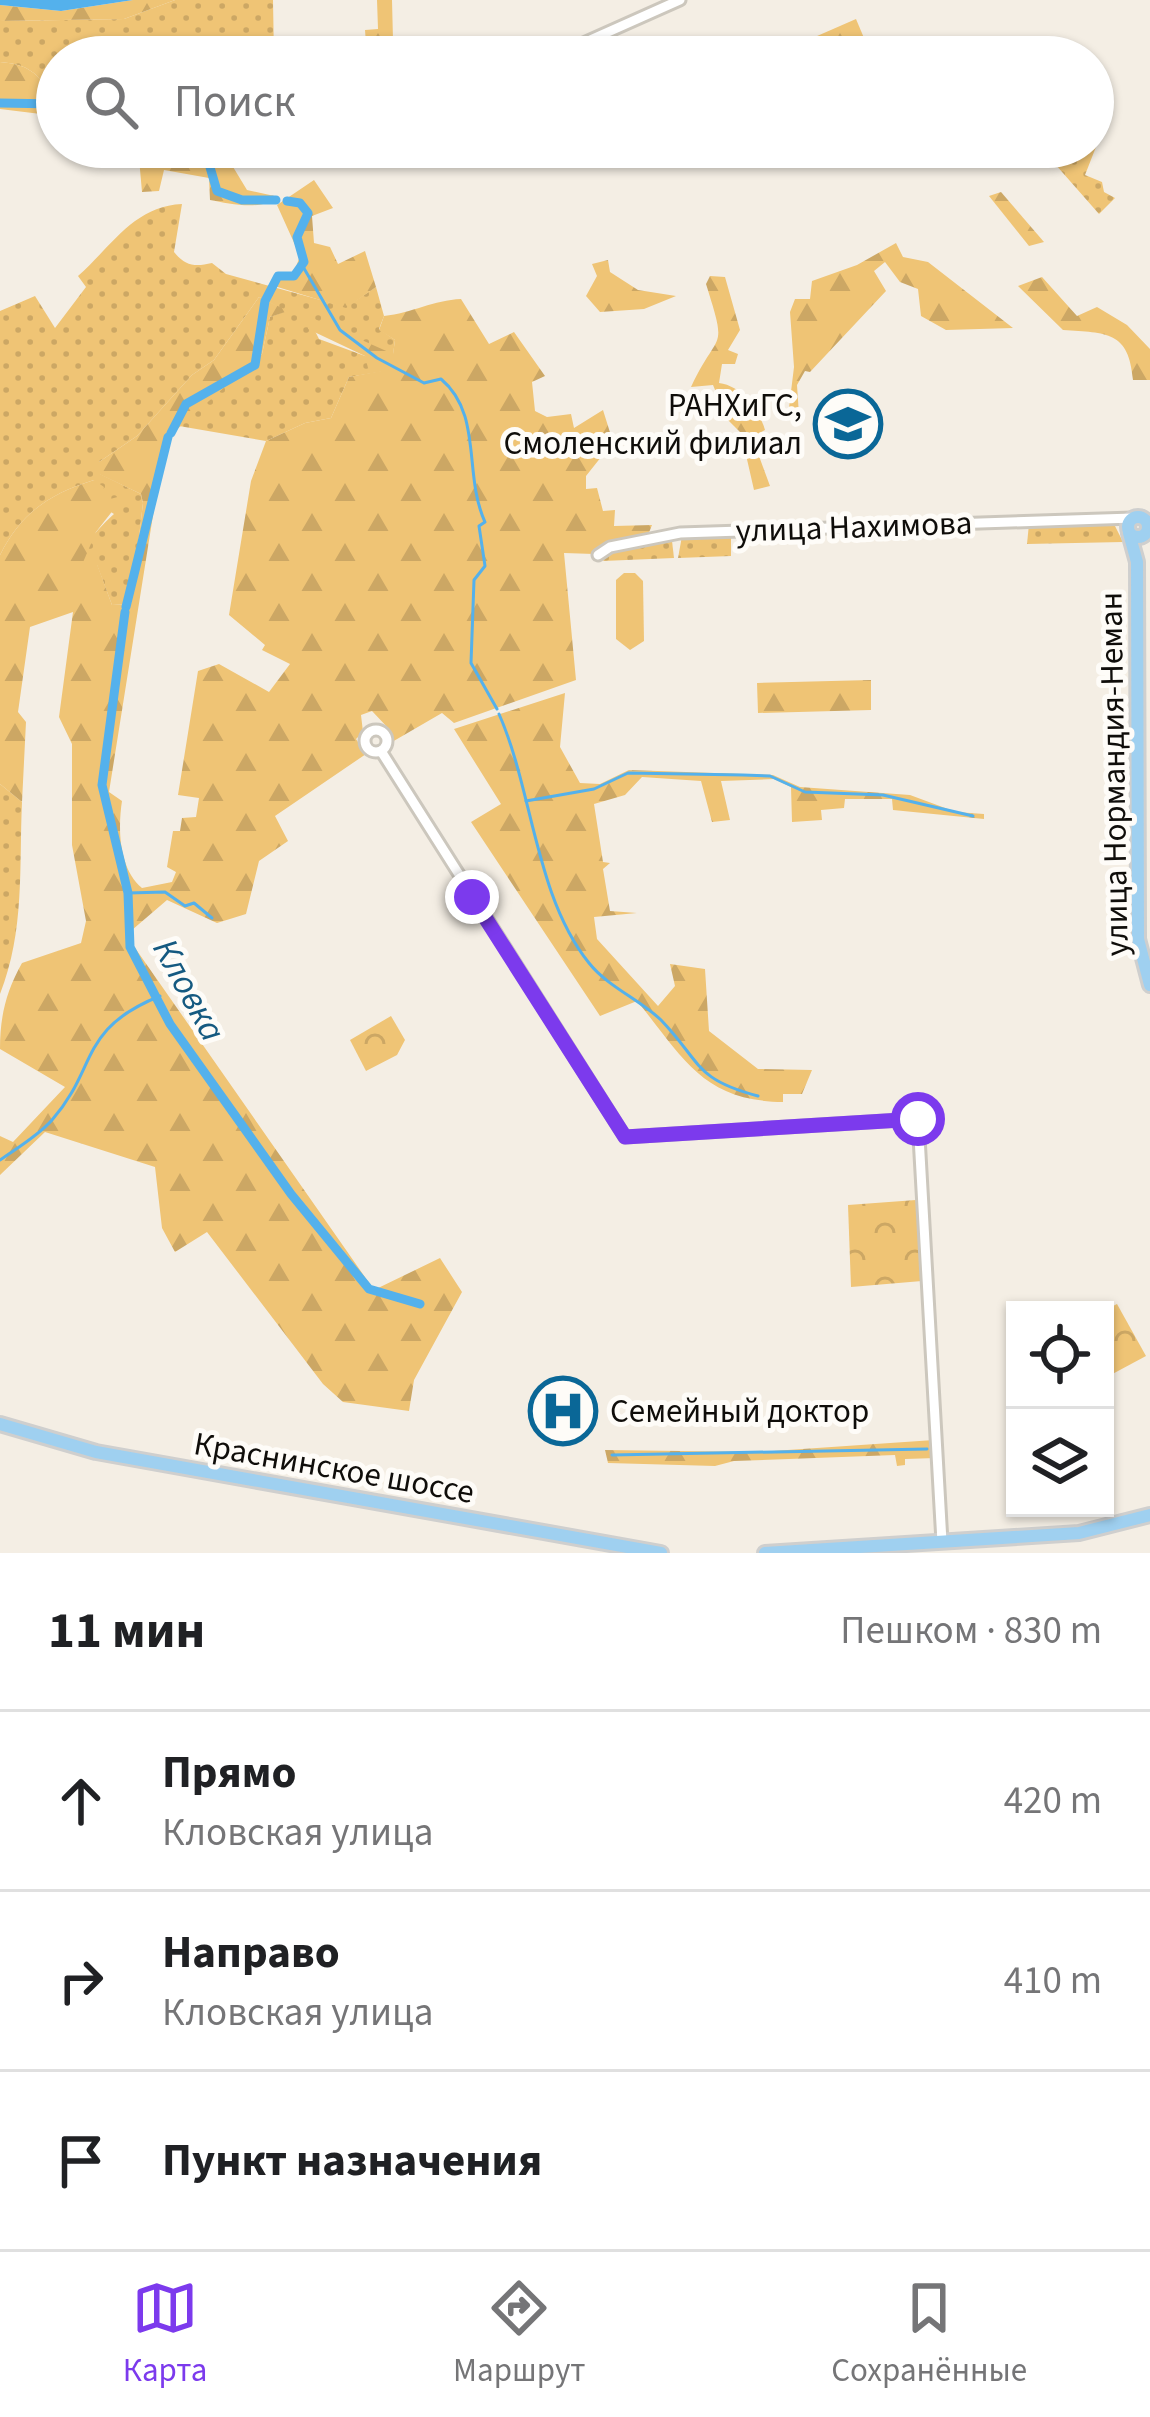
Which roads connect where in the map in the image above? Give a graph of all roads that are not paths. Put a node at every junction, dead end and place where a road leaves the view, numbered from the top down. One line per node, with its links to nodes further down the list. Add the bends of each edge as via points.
1 (680, 0): 2 (street)
2 (599, 36)
3 (1140, 527): 4 (street, улица Нахимова, via 1114,519 680,533); 6 (main road, улица Нормандия-Неман)
4 (598, 555)
5 (381, 751): 10 (street, via 625,1137 918,1119)
6 (1144, 870): 7 (main road, улица Нормандия-Неман, via 1138,939)
7 (1150, 985)
8 (0, 1424): 11 (main road, Краснинское шоссе, via 96,1452)
9 (1150, 1515): 10 (main road, via 1092,1531)
10 (942, 1542): 12 (main road)
11 (662, 1553)
12 (765, 1553)

